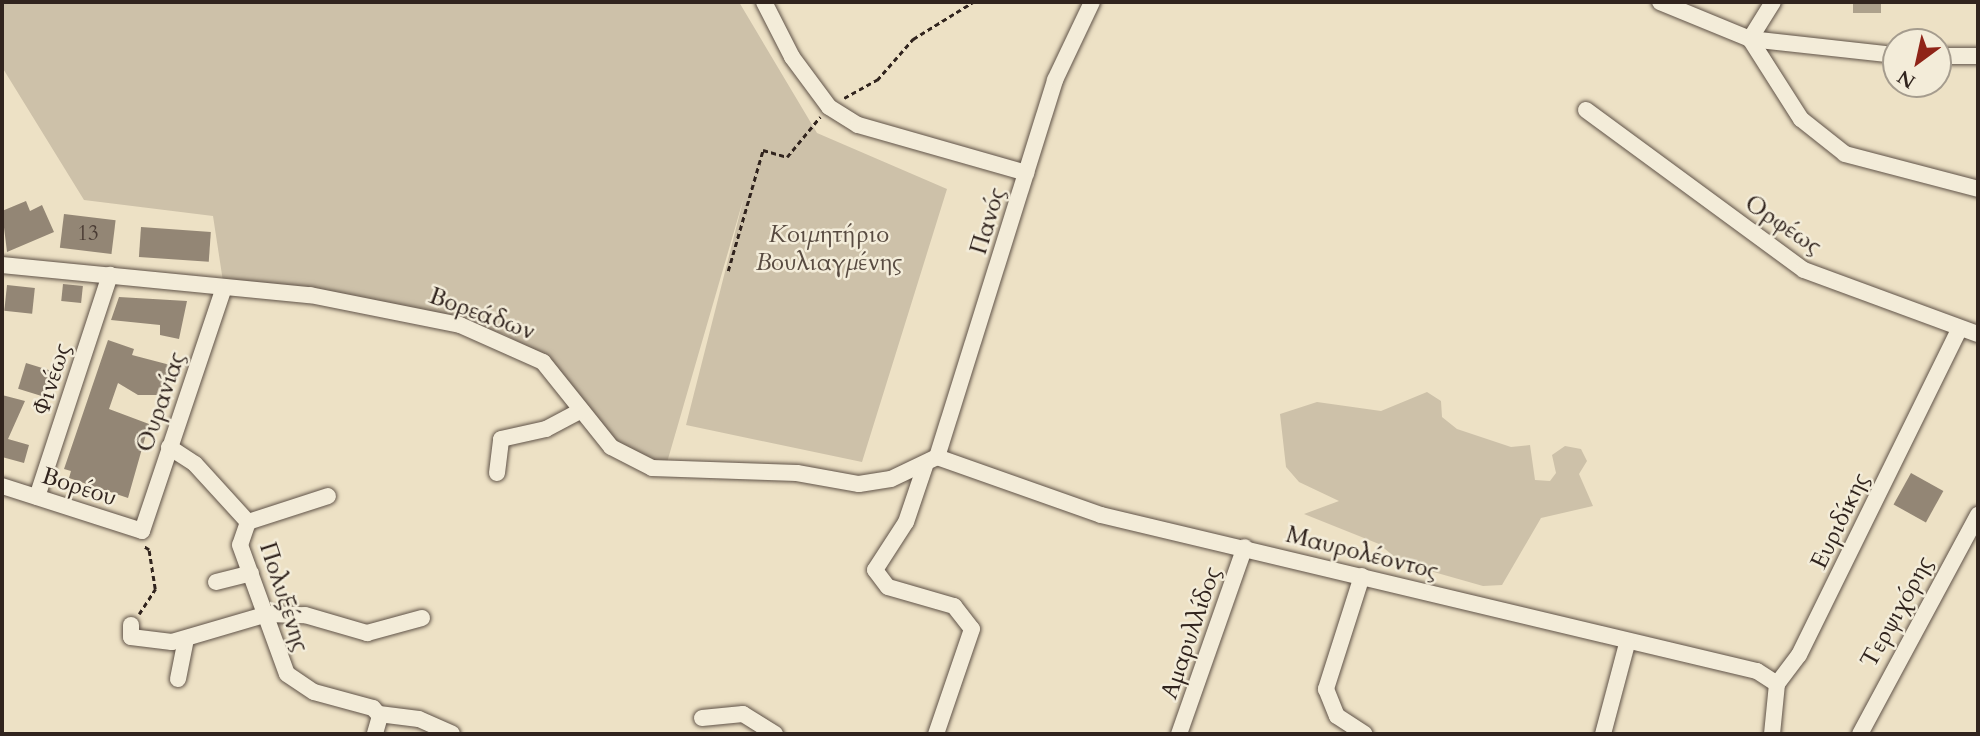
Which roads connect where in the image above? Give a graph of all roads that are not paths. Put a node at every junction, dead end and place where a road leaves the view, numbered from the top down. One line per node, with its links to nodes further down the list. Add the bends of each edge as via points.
1 (764, 2): 10 (street, via 804,77 829,107 858,125)
2 (1092, 2): 10 (street, Πανός, via 1055,80)
3 (1660, 2): 5 (street)
4 (1773, 2): 5 (street)
5 (1750, 39): 6 (street); 11 (street, via 1801,119 1845,153)
6 (1882, 53)
7 (1952, 56): 8 (street)
8 (1978, 56)
9 (1586, 110): 15 (street, Ορφέως, via 1804,270)
10 (1026, 173): 19 (street, Πανός)
11 (1978, 189)
12 (2, 265): 13 (street, Βορεάδων)
13 (110, 275): 14 (street, Βορεάδων); 23 (street, Φινέως)
14 (224, 288): 17 (street, Βορεάδων, via 405,310 486,334 542,362); 18 (street, Ουρανίας)
15 (1959, 328): 16 (street, Ορφέως); 37 (street, Ευριδίκης, via 1799,655)
16 (1978, 334)
17 (581, 410): 19 (street, Βορεάδων, via 617,452 662,470 797,473 859,484); 20 (street, via 546,429 501,439)
18 (169, 447): 25 (street, Πολυξένης, via 195,464); 26 (street, Ουρανίας)
19 (931, 461): 27 (street, Μαυρολέοντος, via 1080,509); 43 (street, Πανός, via 906,522 875,570 888,587 954,606 972,629)
20 (497, 473)
21 (2, 486): 23 (street, Βορέου)
22 (328, 496): 25 (street)
23 (37, 497): 26 (street, Βορέου)
24 (1978, 514): 48 (street, Τερψιχόρης)
25 (248, 522): 28 (street, Πολυξένης, via 240,543)
26 (142, 531)
27 (1245, 547): 29 (street, Μαυρολέοντος); 44 (street, Αμαρυλλίδος)
28 (251, 573): 30 (street); 31 (street, Πολυξένης)
29 (1362, 576): 35 (street, Μαυρολέοντος); 45 (street, via 1326,689 1337,716)
30 (216, 583)
31 (268, 614): 32 (street, via 308,616 367,633); 34 (street); 38 (street, Πολυξένης, via 278,658 293,680)
32 (422, 618)
33 (131, 625): 34 (street, via 131,637 138,640)
34 (187, 639): 36 (street)
35 (1627, 643): 37 (street, Μαυρολέοντος, via 1757,671); 46 (street)
36 (178, 679)
37 (1777, 684): 47 (street)
38 (379, 714): 40 (street); 41 (street, Πολυξένης, via 419,719)
39 (702, 718): 42 (street, via 743,714)
40 (375, 733)
41 (452, 734)
42 (775, 734)
43 (936, 734)
44 (1179, 734)
45 (1365, 734)
46 (1603, 734)
47 (1772, 734)
48 (1860, 734)

